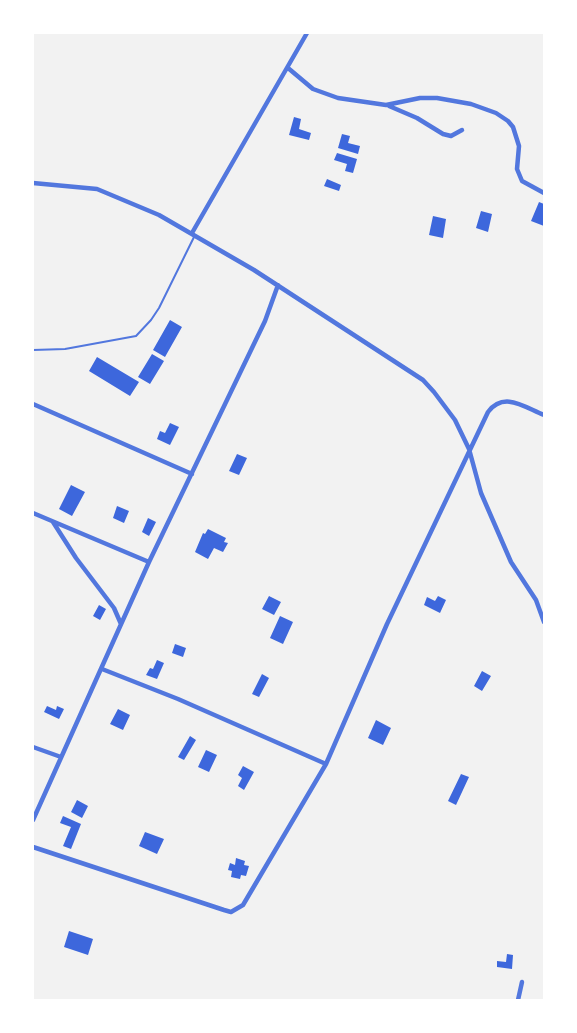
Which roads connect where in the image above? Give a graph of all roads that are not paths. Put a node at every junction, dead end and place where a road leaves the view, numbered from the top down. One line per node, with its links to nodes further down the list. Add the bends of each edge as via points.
1 (307, 33): 2 (street)
2 (288, 68): 3 (street, via 328,96); 7 (street)
3 (386, 105): 4 (street, via 411,114 443,134 451,136); 6 (street, via 437,98 496,113 508,121 517,139 518,175)
4 (462, 130)
5 (33, 183): 7 (street, via 105,191)
6 (544, 193)
7 (194, 234): 8 (street); 9 (lane, via 163,301 136,336 65,349)
8 (278, 285): 12 (street, via 423,380 455,420); 13 (street, via 265,321)
9 (33, 350)
10 (33, 404): 13 (street)
11 (544, 415): 12 (street, via 508,401 498,402 488,412)
12 (469, 449): 17 (street, via 481,493 511,562 536,600); 22 (street)
13 (192, 474): 16 (street)
14 (33, 513): 15 (street)
15 (53, 522): 16 (street); 18 (street)
16 (149, 562): 18 (street)
17 (544, 622)
18 (122, 625): 19 (street)
19 (102, 669): 21 (street); 22 (street)
20 (33, 747): 21 (street)
21 (61, 757): 23 (street)
22 (326, 764): 24 (street, via 243,905 231,912)
23 (33, 820)
24 (33, 847)
25 (522, 982): 26 (street)
26 (518, 1000)

